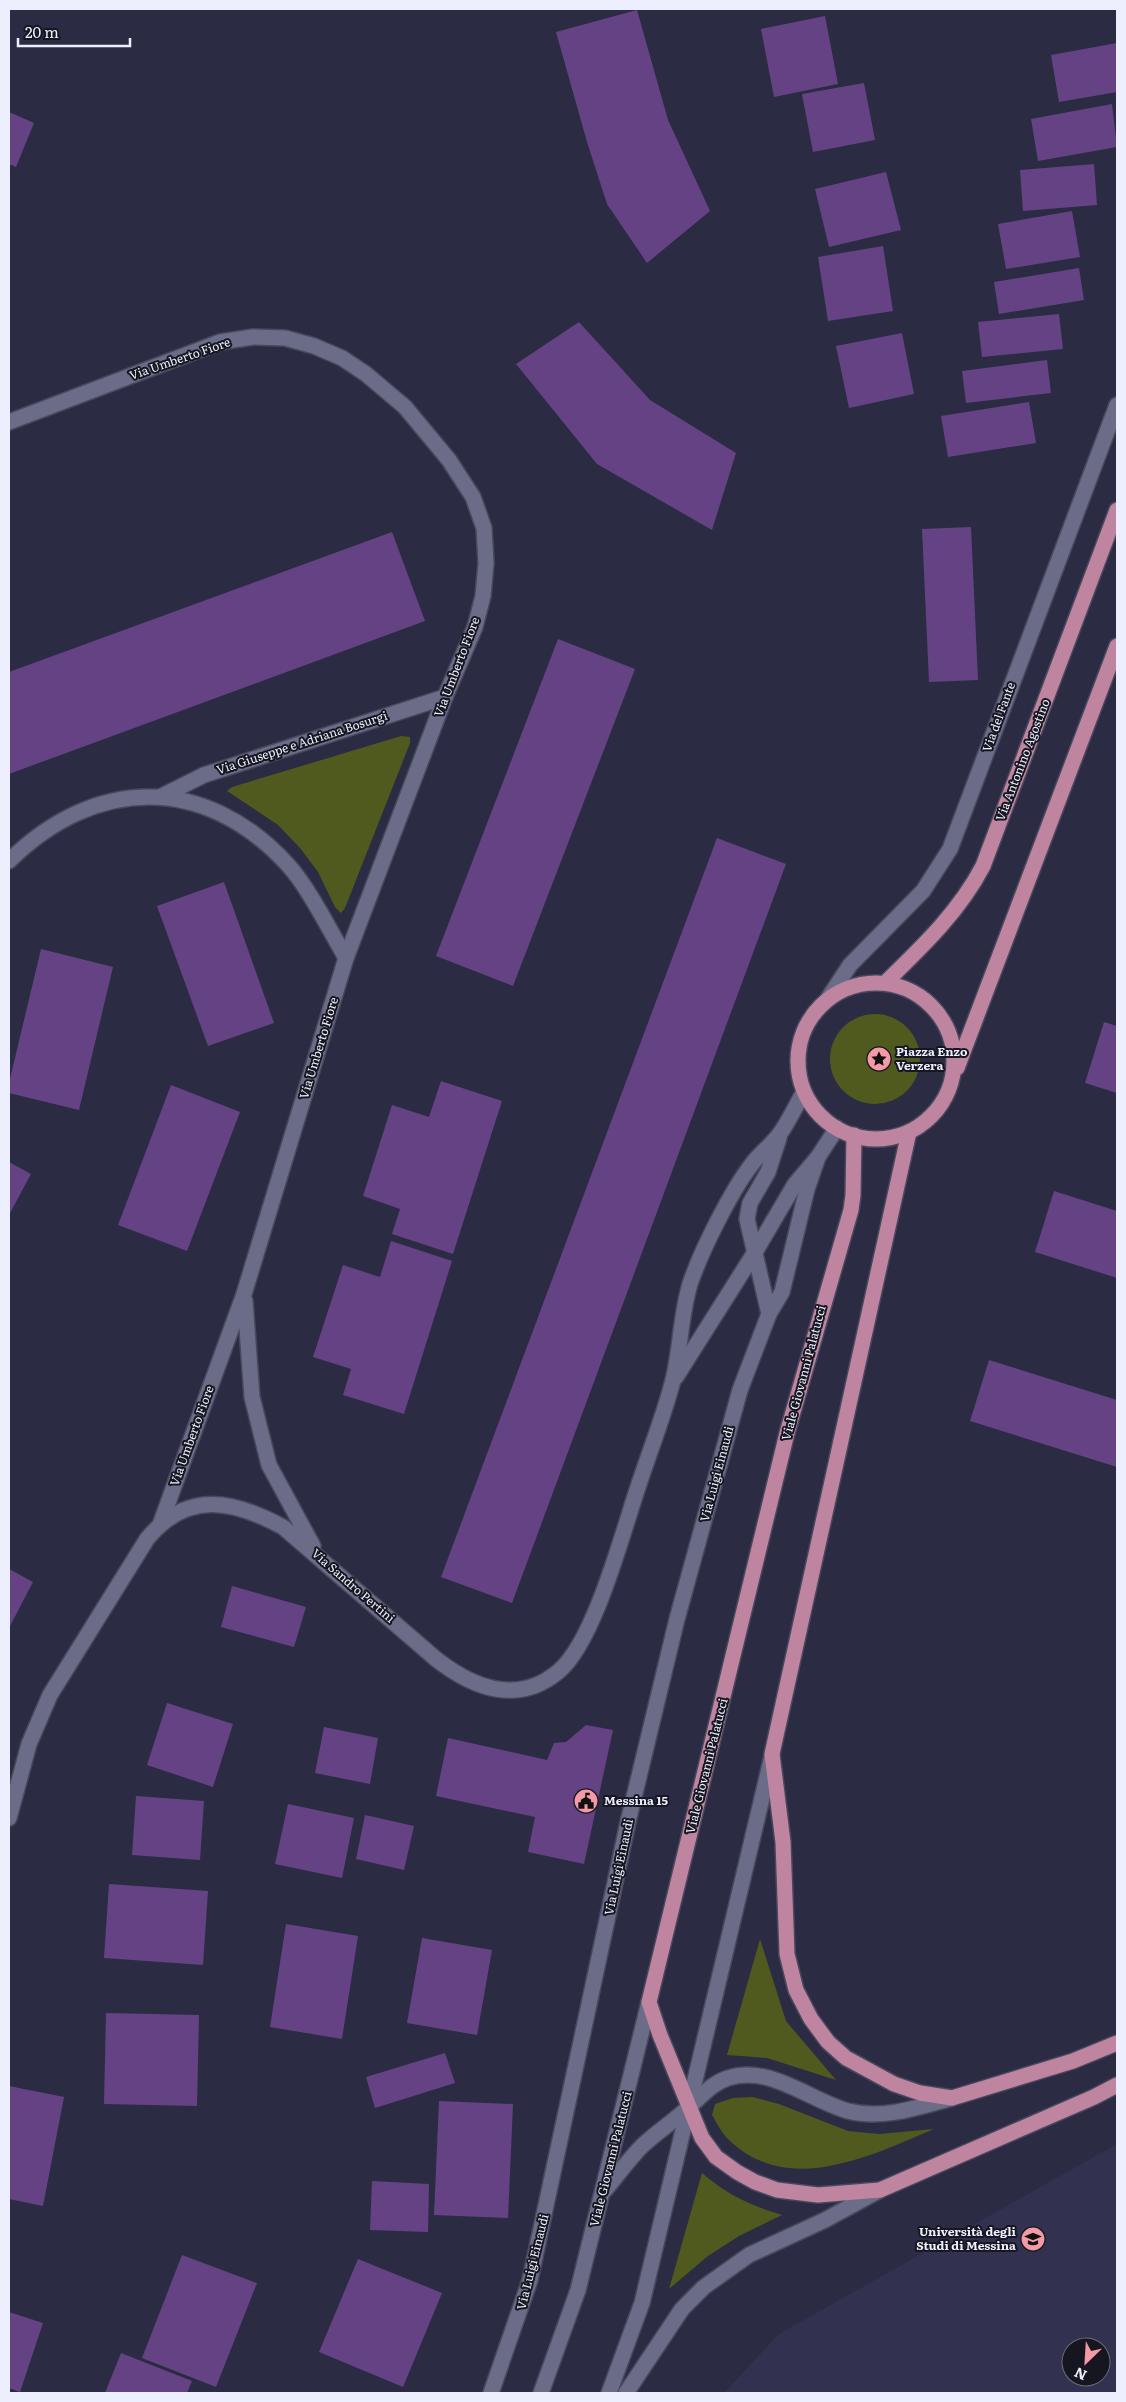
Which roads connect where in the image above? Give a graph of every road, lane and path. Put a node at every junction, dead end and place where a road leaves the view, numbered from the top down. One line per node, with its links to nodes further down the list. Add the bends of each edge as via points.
1 (1117, 406): 10 (street, Via del Fante, via 950,849 923,892 850,965)
2 (9, 422): 5 (street, Via Umberto Fiore, via 220,342 253,337 285,338 342,358 405,407 449,460 473,497 484,528 483,596 475,627)
3 (1117, 510): 9 (main road, Via Antonino Agostino, via 983,866 970,891 950,916)
4 (1117, 646): 11 (main road)
5 (445, 697): 6 (street, Via Giuseppe e Adriana Bosurgi, via 204,775); 8 (street, Via Umberto Fiore)
6 (162, 796): 7 (street, Via Giuseppe e Adriana Bosurgi, via 87,807 31,840); 8 (street, Via Giuseppe e Adriana Bosurgi, via 207,808 236,821 267,844 290,867)
7 (9, 861)
8 (346, 958): 19 (street, Via Umberto Fiore)
9 (885, 983): 10 (main road, via 865,983); 11 (main road, via 910,990 931,1006 946,1027 954,1052)
10 (829, 997): 12 (main road, via 815,1011 798,1050)
11 (952, 1078): 14 (main road, via 944,1100 929,1119)
12 (804, 1092): 13 (main road, via 818,1113); 15 (street)
13 (837, 1128): 16 (main road); 17 (street)
14 (909, 1132): 16 (main road, via 891,1138 872,1139); 24 (main road)
15 (780, 1133): 18 (street, via 768,1172 750,1203 747,1219); 21 (street, via 752,1164 704,1249 690,1284 682,1317)
16 (854, 1135): 26 (main road, Viale Giovanni Palatucci, via 851,1210 787,1433)
17 (818, 1157): 18 (street, via 794,1184); 20 (street, Via Luigi Einaudi, via 782,1292)
18 (755, 1252): 20 (street); 21 (street)
19 (244, 1294): 22 (street, Via Umberto Fiore); 23 (street, Via Umberto Fiore, via 252,1397 269,1465)
20 (768, 1314): 33 (street, Via Luigi Einaudi, via 740,1390 678,1619 628,1822 530,2280)
21 (673, 1382): 23 (street, Via Sandro Pertini, via 589,1628 570,1659 558,1672 542,1681 526,1688 492,1689 473,1684 455,1674)
22 (161, 1522): 23 (street, Via Sandro Pertini, via 180,1510 197,1506 241,1508 284,1526); 25 (street, Via Sandro Pertini, via 131,1563 50,1695 29,1744)
23 (318, 1554)
24 (772, 1754): 29 (main road, via 783,1842 787,1954 796,1990 811,2019 828,2042 846,2058 894,2084 920,2093); 30 (street)
25 (9, 1818)
26 (649, 2002): 30 (main road); 32 (street, Viale Giovanni Palatucci)
27 (1117, 2043): 29 (main road, via 1073,2061)
28 (1117, 2085): 31 (main road)
29 (952, 2098): 30 (street, via 888,2114 849,2111 770,2079 754,2076 730,2077 711,2086)
30 (688, 2108): 31 (main road, via 702,2138 716,2157 755,2182 798,2194); 32 (street, via 642,2147); 35 (street, via 642,2303)
31 (880, 2190): 36 (street, via 749,2255 704,2287 682,2309)
32 (602, 2194): 34 (street, Viale Giovanni Palatucci, via 578,2290)
33 (490, 2393)
34 (541, 2393)
35 (609, 2393)
36 (626, 2393)

